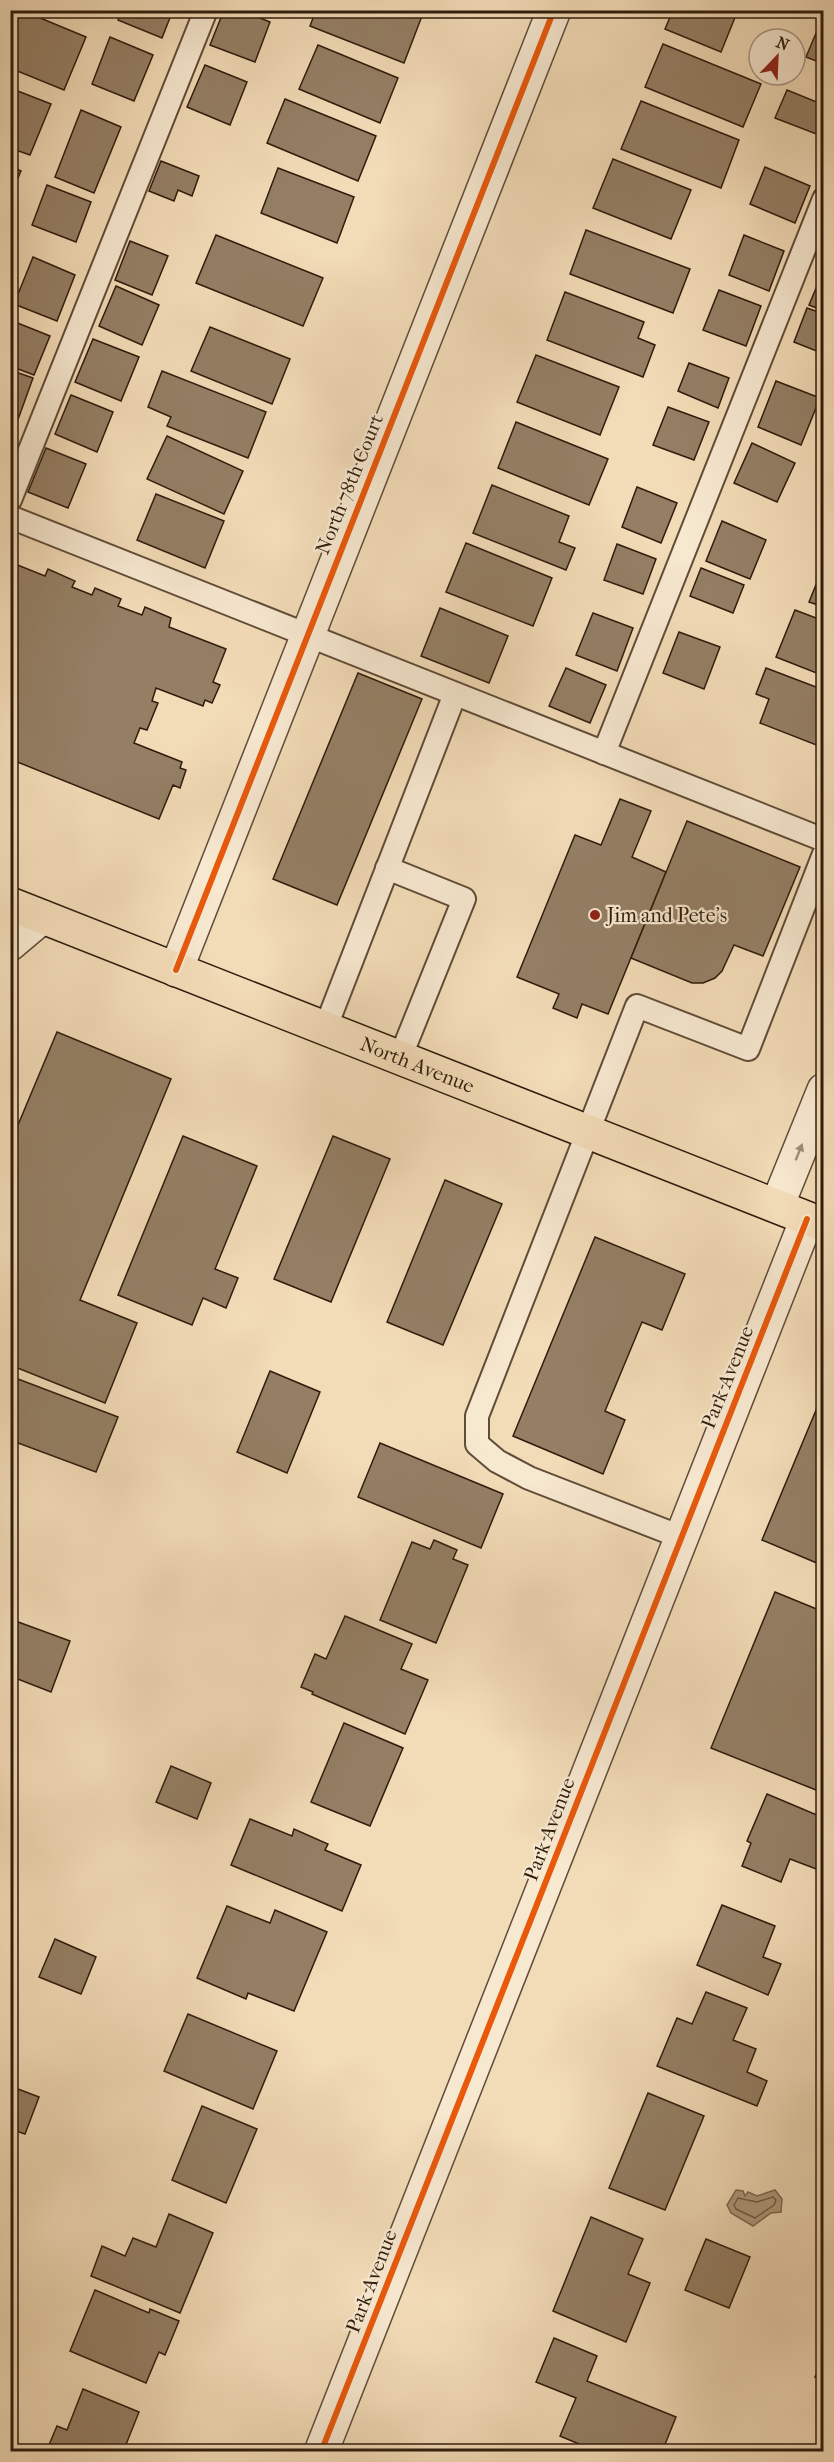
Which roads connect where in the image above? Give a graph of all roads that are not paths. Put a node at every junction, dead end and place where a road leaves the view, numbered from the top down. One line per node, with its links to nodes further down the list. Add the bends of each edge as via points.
1 (206, 10): 4 (lane)
2 (554, 10): 6 (street, North 78th Court)
3 (824, 199): 8 (lane)
4 (10, 500)
5 (10, 517): 6 (lane)
6 (307, 636): 7 (lane); 15 (street, North 78th Court)
7 (455, 694): 8 (lane); 11 (lane)
8 (604, 753): 9 (lane)
9 (824, 840)
10 (824, 854): 19 (lane, via 748,1049 637,1006)
11 (387, 868): 16 (lane); 17 (lane, via 464,899)
12 (10, 904): 13 (main road, North Avenue)
13 (42, 917): 14 (street); 15 (main road, North Avenue)
14 (10, 944)
15 (176, 970): 16 (main road, North Avenue)
16 (325, 1029): 17 (main road, North Avenue)
17 (400, 1058): 19 (main road, North Avenue)
18 (824, 1090): 20 (street, one-way to 18)
19 (587, 1132): 20 (main road, North Avenue); 22 (lane, via 477,1416 477,1444 496,1461 529,1478)
20 (777, 1206): 21 (main road, North Avenue)
21 (815, 1222): 22 (street, Park Avenue)
22 (681, 1537): 23 (street, Park Avenue)
23 (321, 2451)

